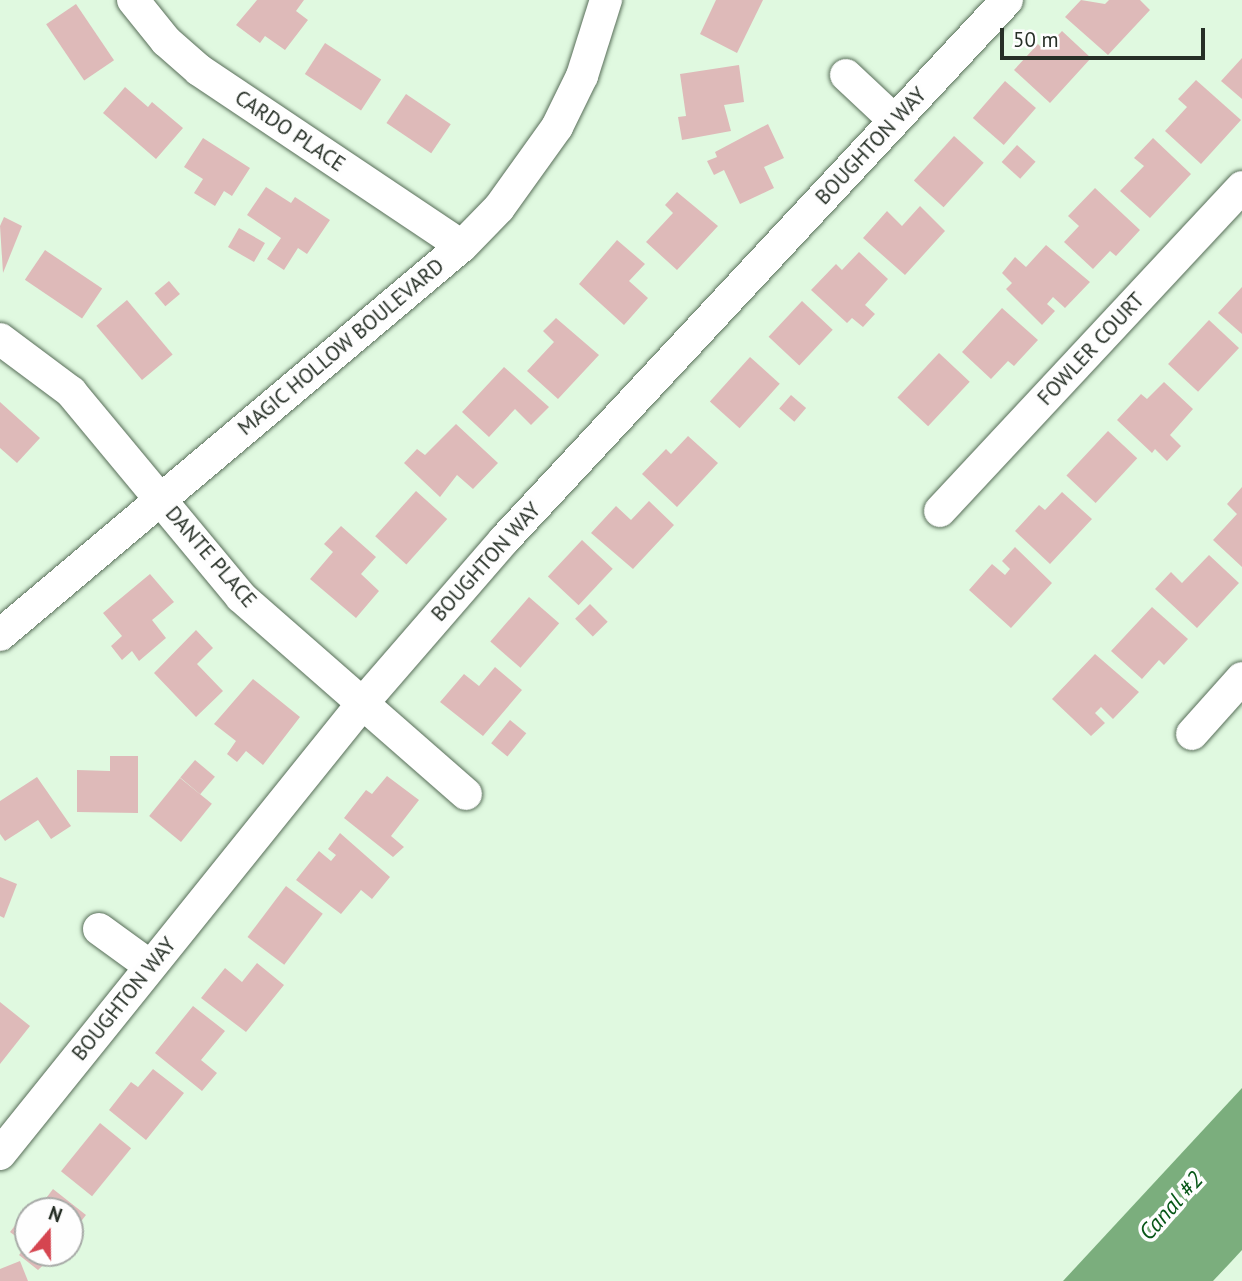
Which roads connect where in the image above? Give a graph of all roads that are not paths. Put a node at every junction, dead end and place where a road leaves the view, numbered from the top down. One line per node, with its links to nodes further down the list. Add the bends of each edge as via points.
1 (134, 0): 7 (street, CARDO PLACE, via 166,41 198,70)
2 (606, 0): 7 (street, MAGIC HOLLOW BOULEVARD, via 582,76 557,127 499,208)
3 (1007, 0): 5 (street, BOUGHTON WAY)
4 (846, 75): 5 (street)
5 (894, 120): 13 (street, BOUGHTON WAY, via 503,540)
6 (1242, 187): 10 (street, FOWLER COURT)
7 (462, 246): 9 (street, MAGIC HOLLOW BOULEVARD)
8 (0, 339): 9 (street, DANTE PLACE, via 71,392)
9 (160, 497): 11 (street, MAGIC HOLLOW BOULEVARD); 13 (street, DANTE PLACE, via 241,597)
10 (940, 511)
11 (0, 635)
12 (1242, 678): 14 (street)
13 (362, 704): 15 (street, DANTE PLACE); 17 (street, BOUGHTON WAY)
14 (1192, 734)
15 (466, 794)
16 (99, 929): 17 (street)
17 (150, 966): 18 (street, BOUGHTON WAY)
18 (0, 1154)

